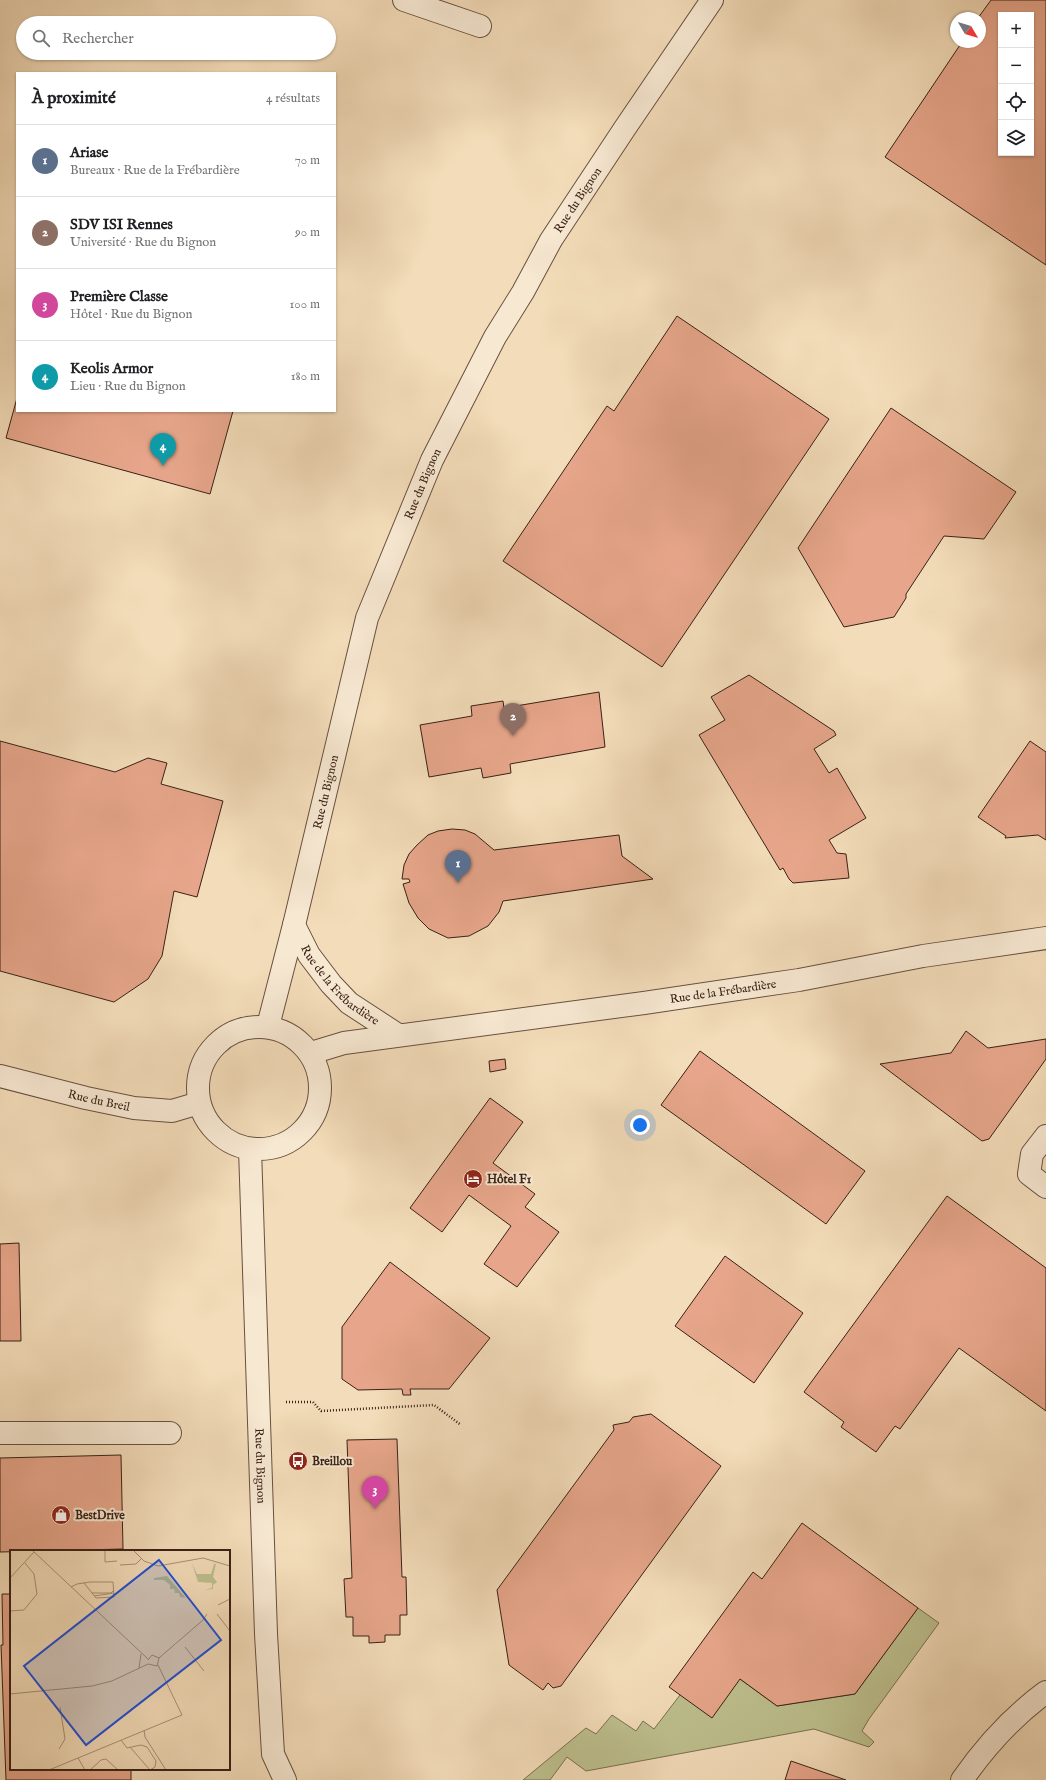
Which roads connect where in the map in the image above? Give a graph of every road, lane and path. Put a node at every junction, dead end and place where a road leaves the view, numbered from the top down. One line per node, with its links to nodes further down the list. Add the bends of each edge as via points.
1 (404, 0): 3 (street)
2 (712, 0): 4 (street, Rue du Bignon, via 551,240 495,337 432,460 367,618)
3 (480, 26)
4 (294, 925): 6 (street, Rue du Bignon); 7 (street, Rue de la Frébardière, via 309,956 331,984 350,1003)
5 (1046, 938): 7 (street, Rue de la Frébardière, via 923,956 799,980)
6 (268, 1026): 8 (street, via 285,1031 300,1040); 10 (street, via 248,1027 229,1034 213,1046 202,1063 198,1083)
7 (398, 1035): 8 (street, Rue de la Frébardière, via 344,1043)
8 (311, 1053): 12 (street, via 319,1072 321,1092 316,1112 305,1129 289,1142 270,1148)
9 (0, 1076): 10 (street, Rue du Breil, via 134,1108 172,1111)
10 (199, 1103): 12 (street, via 206,1120 218,1134 233,1144)
11 (1046, 1136): 13 (street, via 1032,1154 1029,1174)
12 (250, 1149): 14 (street, Rue du Bignon)
13 (1046, 1187)
14 (257, 1401): 15 (path, via 313,1402 321,1411 434,1405); 19 (street, Rue du Bignon, via 263,1581 273,1754)
15 (461, 1425)
16 (0, 1433): 17 (street)
17 (170, 1433)
18 (1046, 1692): 20 (street, via 1007,1725)
19 (285, 1780)
20 (962, 1780)

